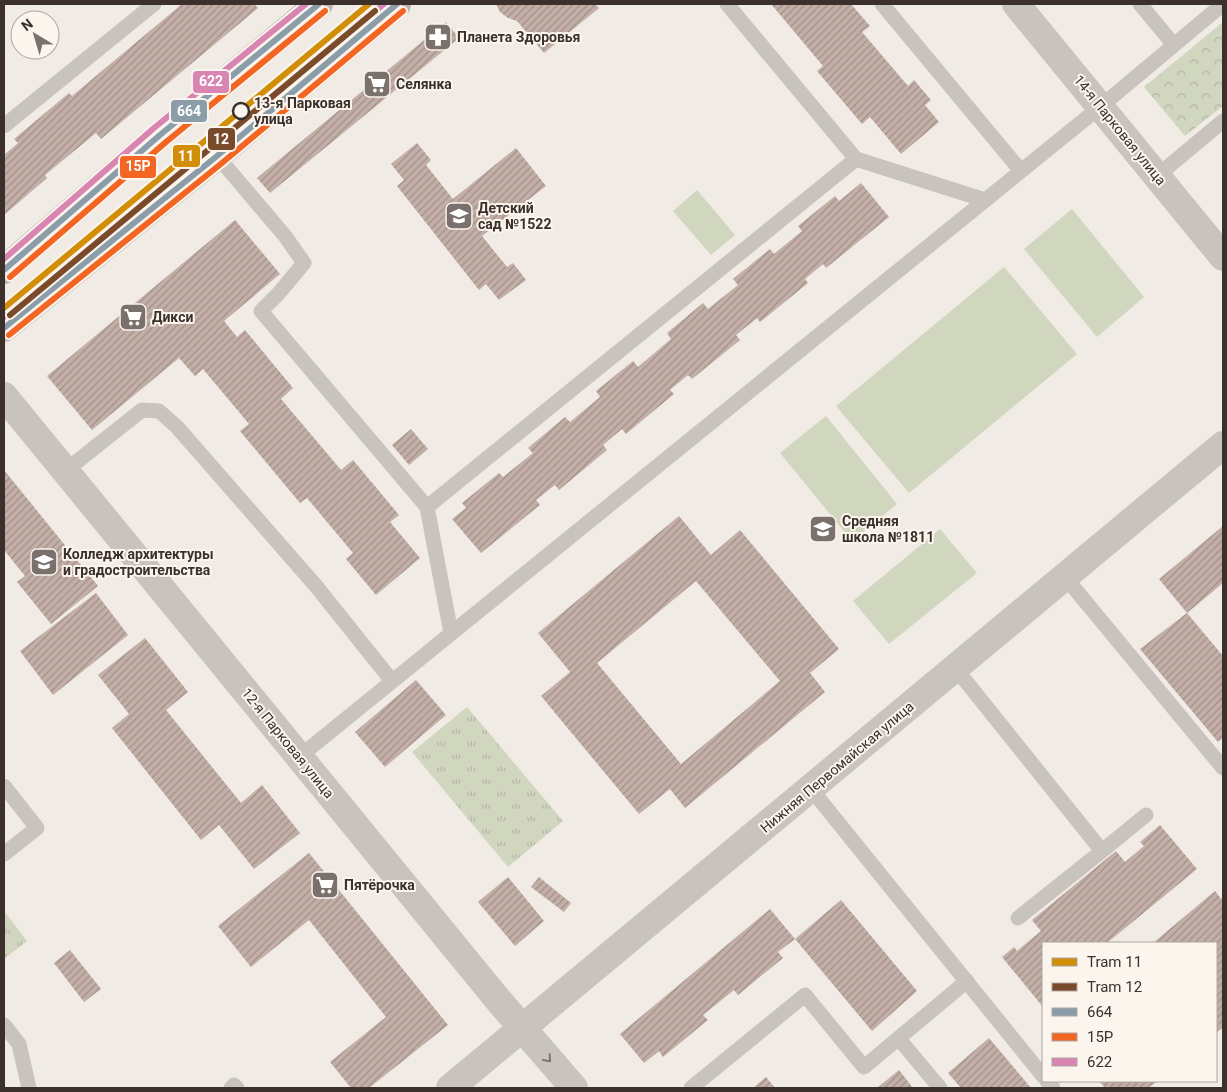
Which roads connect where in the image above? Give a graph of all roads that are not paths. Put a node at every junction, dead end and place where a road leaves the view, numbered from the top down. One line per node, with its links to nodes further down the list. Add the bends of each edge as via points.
1 (154, 4): 12 (lane)
2 (319, 4): 19 (main road)
3 (727, 4): 14 (lane)
4 (882, 4): 15 (lane)
5 (1016, 4): 10 (street, 14-я Парковая улица)
6 (1140, 4): 9 (lane)
7 (1223, 4): 9 (lane)
8 (392, 5): 13 (main road)
9 (1174, 45): 10 (lane)
10 (1100, 107): 15 (lane); 16 (street, 14-я Парковая улица)
11 (1223, 121): 16 (lane)
12 (4, 126)
13 (217, 156): 20 (main road); 24 (lane, via 304,263 261,311)
14 (856, 159): 17 (lane); 24 (lane)
15 (1021, 170): 17 (lane)
16 (1157, 176): 18 (street, 14-я Парковая улица)
17 (985, 200): 26 (lane)
18 (1223, 257)
19 (4, 270)
20 (4, 328)
21 (4, 396): 23 (street, 12-я Парковая улица)
22 (1223, 445): 25 (street, Нижняя Первомайская улица)
23 (65, 471): 28 (lane, via 142,410 159,411 177,427 316,586 348,637); 29 (street, 12-я Парковая улица)
24 (427, 508): 26 (lane)
25 (1065, 577): 27 (street, Нижняя Первомайская улица); 30 (lane)
26 (451, 633): 28 (lane)
27 (956, 669): 32 (street, Нижняя Первомайская улица); 34 (lane)
28 (392, 681): 29 (lane)
29 (299, 757): 39 (street, 12-я Парковая улица)
30 (1223, 768)
31 (4, 786): 35 (lane, via 37,828)
32 (811, 789): 37 (lane); 39 (street, Нижняя Первомайская улица)
33 (1146, 815): 34 (lane)
34 (1102, 851): 36 (lane)
35 (4, 854)
36 (1018, 918)
37 (967, 982): 40 (lane); 41 (lane)
38 (4, 1025): 43 (lane, via 19,1044)
39 (522, 1029): 46 (street, Нижняя Первомайская улица); 47 (street, 12-я Парковая улица, one-way to 47)
40 (899, 1039): 42 (lane); 48 (lane, via 864,1067 805,995)
41 (1042, 1075)
42 (932, 1085)
43 (29, 1088)
44 (231, 1088): 45 (lane, via 234,1085)
45 (237, 1088)
46 (450, 1088)
47 (574, 1088)
48 (692, 1088)

